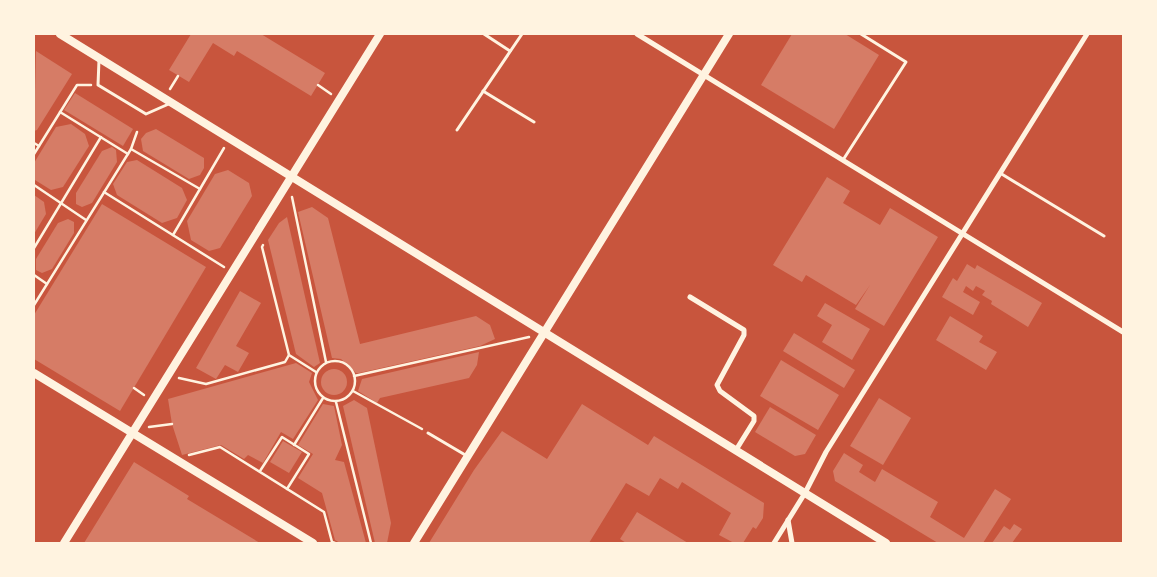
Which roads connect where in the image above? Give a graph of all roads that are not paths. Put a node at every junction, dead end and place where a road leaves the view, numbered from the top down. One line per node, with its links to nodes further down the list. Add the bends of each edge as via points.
1 (60, 34): 10 (street)
2 (380, 34): 18 (street)
3 (484, 34): 9 (lane)
4 (522, 34): 9 (lane)
5 (637, 34): 11 (street)
6 (729, 34): 11 (street)
7 (861, 34): 16 (lane, via 906,62)
8 (1087, 34): 17 (street)
9 (510, 51): 12 (lane)
10 (99, 58): 13 (street); 13 (lane, via 98,85 146,114)
11 (703, 75): 16 (street); 23 (street)
12 (483, 90): 14 (lane); 15 (lane)
13 (168, 100): 18 (street)
14 (534, 122)
15 (457, 130)
16 (842, 161): 19 (street)
17 (1000, 173): 19 (street); 20 (lane)
18 (291, 177): 23 (street); 26 (street)
19 (962, 234): 22 (street); 29 (street, via 826,452)
20 (1104, 236)
21 (690, 297): 27 (street, via 744,330 717,385 754,416)
22 (1123, 332)
23 (544, 333): 27 (street); 28 (street)
24 (34, 373): 26 (street)
25 (428, 433): 28 (lane)
26 (131, 434): 31 (street); 32 (street)
27 (736, 450): 29 (street)
28 (468, 456): 33 (street)
29 (805, 493): 30 (street); 36 (street)
30 (788, 520): 34 (street); 35 (street)
31 (64, 543)
32 (313, 543)
33 (414, 543)
34 (774, 543)
35 (792, 543)
36 (886, 543)

